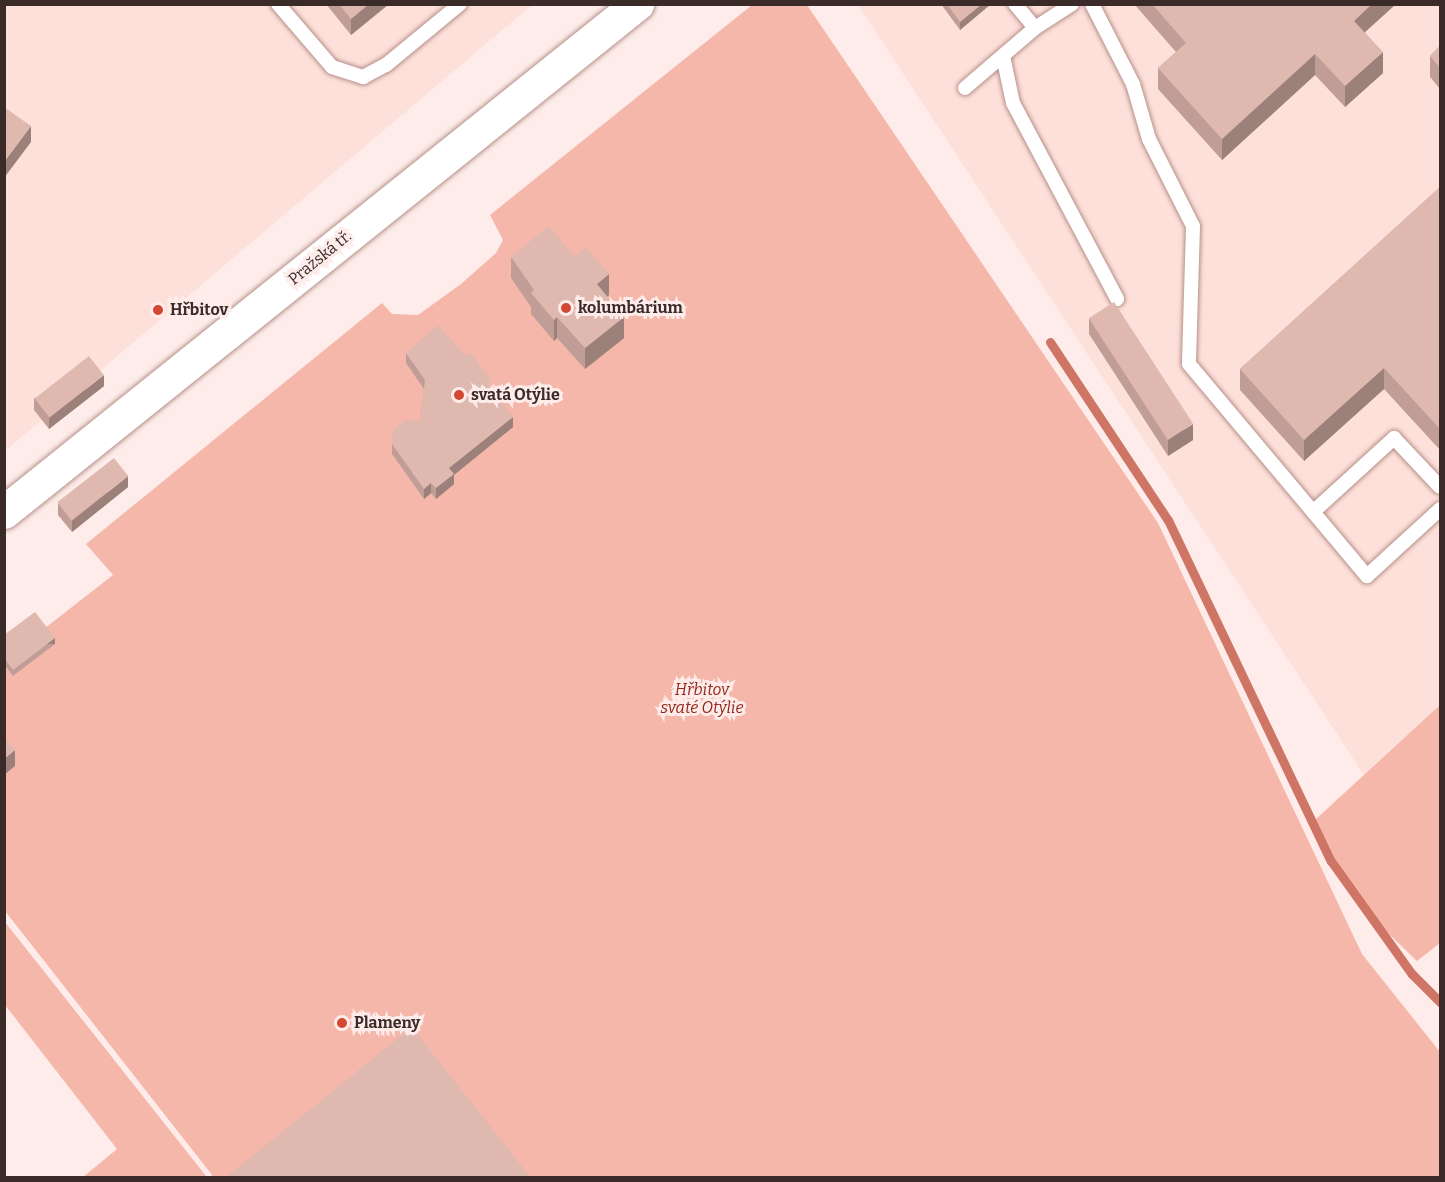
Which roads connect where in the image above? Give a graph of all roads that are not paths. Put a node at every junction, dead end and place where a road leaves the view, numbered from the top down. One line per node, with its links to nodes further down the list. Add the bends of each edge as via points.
1 (278, 4): 2 (lane, via 332,67 363,76 386,65)
2 (460, 4)
3 (637, 4): 13 (main road, Pražská tř.)
4 (1015, 4): 7 (lane)
5 (1072, 4): 7 (lane)
6 (1092, 4): 14 (lane, via 1133,84 1149,139 1193,226 1189,364)
7 (1035, 28): 8 (lane)
8 (1003, 56): 9 (lane); 10 (lane, via 1012,103)
9 (965, 88)
10 (1117, 299)
11 (1440, 487): 14 (lane, via 1394,438)
12 (1440, 509): 14 (lane, via 1367,576)
13 (4, 512)
14 (1313, 512)

